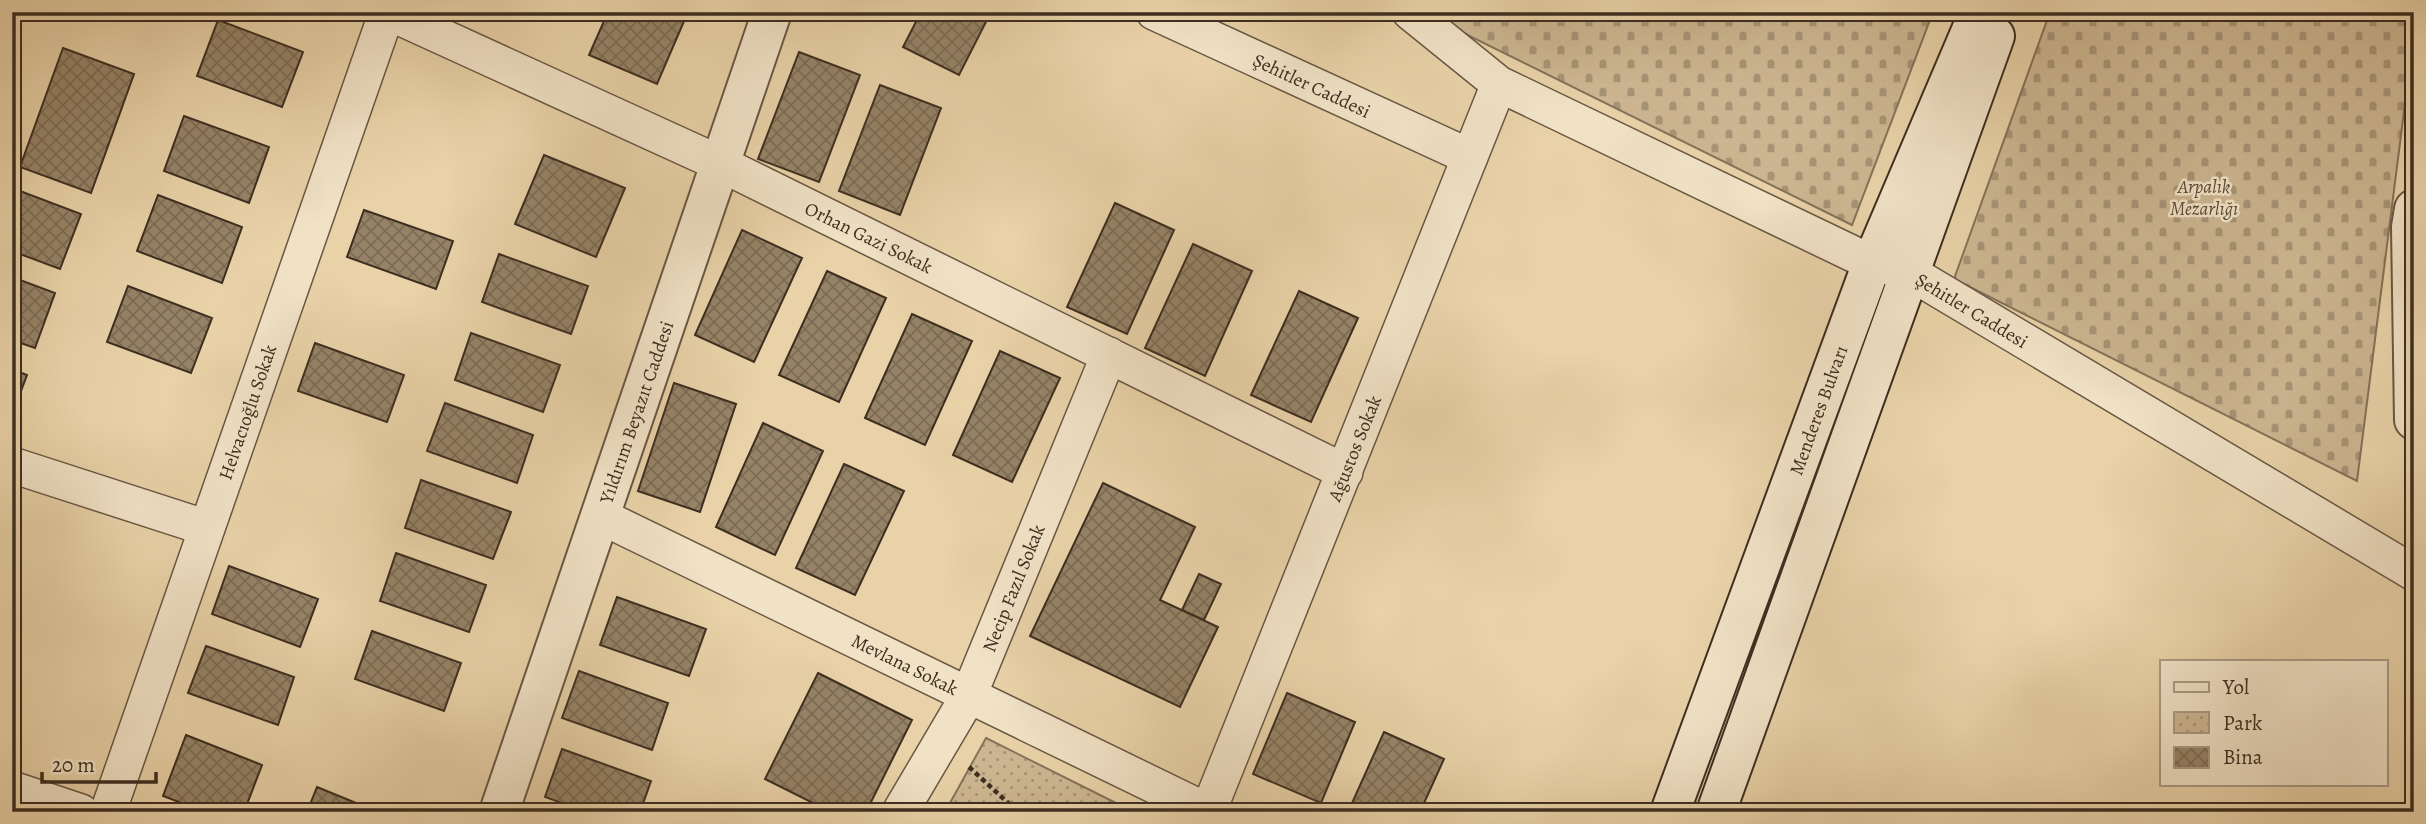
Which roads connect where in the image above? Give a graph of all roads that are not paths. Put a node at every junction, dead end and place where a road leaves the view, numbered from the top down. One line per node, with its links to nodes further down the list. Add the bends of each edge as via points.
1 (388, 12): 9 (street, Orhan Gazi Sokak); 18 (street, Helvacıoğlu Sokak)
2 (772, 12): 9 (main road, Yıldırım Beyazıt Caddesi)
3 (1154, 12): 8 (street, Şehitler Caddesi)
4 (1410, 12): 7 (street, Şehitler Caddesi)
5 (1979, 12): 11 (main road, Menderes Bulvarı)
6 (2003, 12): 12 (main road, Menderes Bulvarı)
7 (1499, 84): 8 (street, Ağustos Sokak); 11 (street, Şehitler Caddesi)
8 (1470, 158): 16 (street, Ağustos Sokak)
9 (720, 164): 13 (street, Orhan Gazi Sokak); 17 (main road, Yıldırım Beyazıt Caddesi)
10 (2414, 209): 14 (main road)
11 (1872, 262): 12 (street, Şehitler Caddesi); 27 (main road, Menderes Bulvarı)
12 (1909, 272): 19 (street, Şehitler Caddesi); 28 (main road, Menderes Bulvarı)
13 (1110, 355): 16 (street, Orhan Gazi Sokak); 20 (street, Necip Fazıl Sokak)
14 (2414, 420)
15 (12, 465): 18 (street)
16 (1345, 471): 26 (street, Ağustos Sokak)
17 (600, 516): 20 (street, Mevlana Sokak); 24 (main road, Yıldırım Beyazıt Caddesi)
18 (207, 528): 23 (street, Helvacıoğlu Sokak)
19 (2414, 573)
20 (969, 695): 25 (street, Necip Fazıl Sokak); 26 (street, Mevlana Sokak)
21 (12, 789): 22 (street)
22 (80, 812)
23 (108, 812)
24 (499, 812)
25 (900, 812)
26 (1209, 812)
27 (1670, 812)
28 (1716, 812)

